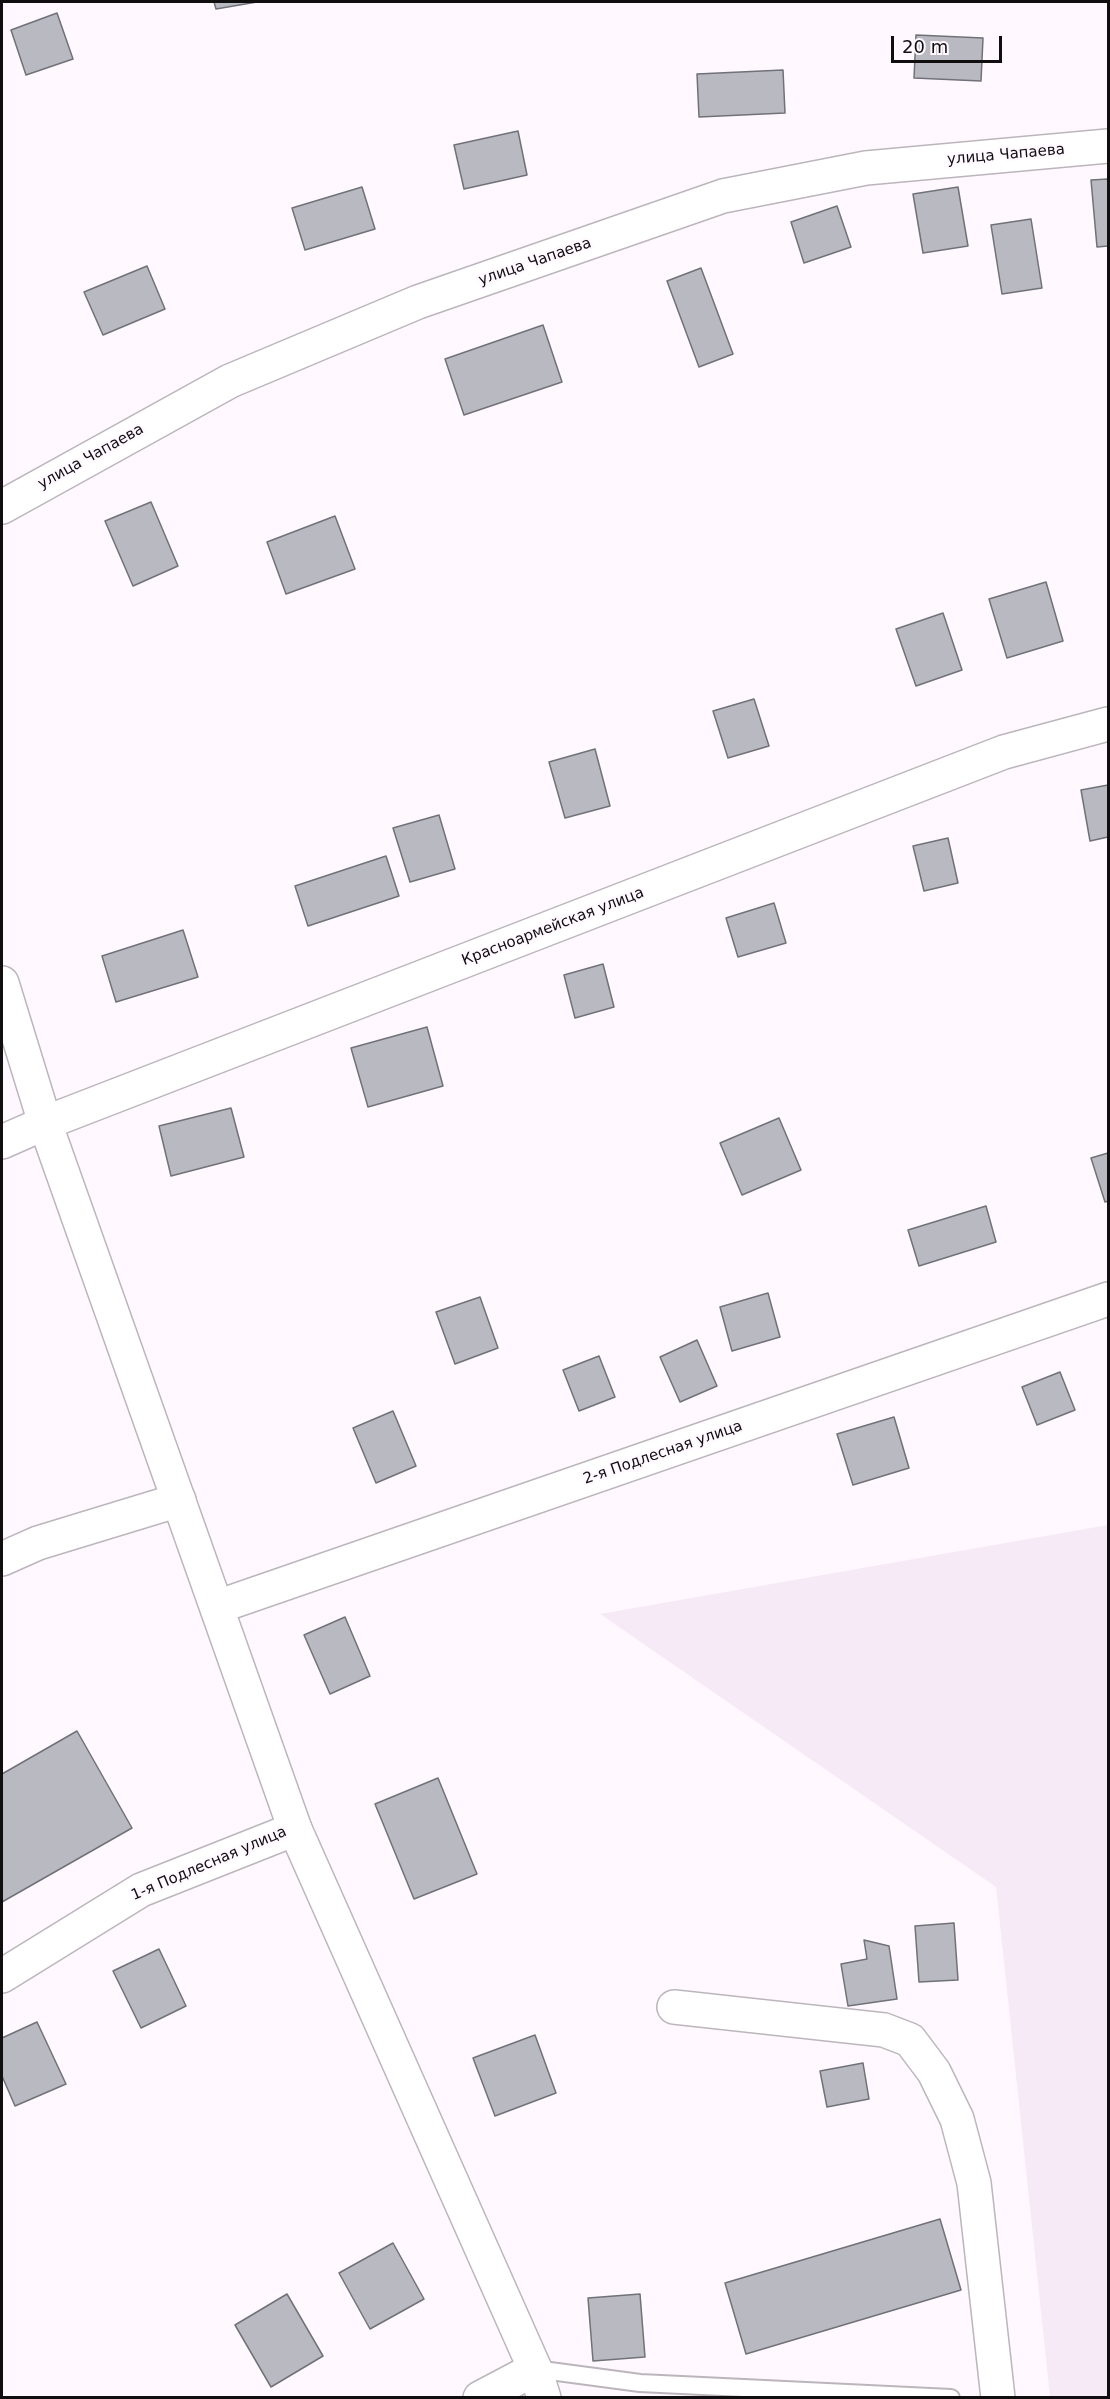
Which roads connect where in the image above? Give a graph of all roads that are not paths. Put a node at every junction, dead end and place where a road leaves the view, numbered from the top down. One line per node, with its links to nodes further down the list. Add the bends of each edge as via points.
1 (1108, 146): 2 (street, улица Чапаева, via 866,168 723,196 418,302 230,381)
2 (2, 507)
3 (1108, 724): 5 (street, Красноармейская улица, via 1004,752)
4 (2, 983): 5 (street)
5 (45, 1123): 6 (street, Красноармейская улица); 8 (street)
6 (2, 1142)
7 (1108, 1299): 10 (street, 2-я Подлесная улица)
8 (179, 1500): 9 (street, via 38,1543); 10 (street)
9 (2, 1559)
10 (217, 1607): 11 (street)
11 (295, 1828): 12 (street, 1-я Подлесная улица, via 141,1890); 14 (street)
12 (2, 1976)
13 (674, 2007): 17 (street, via 884,2030 910,2040 934,2072 957,2119 974,2183)
14 (539, 2383): 15 (street); 16 (lane)
15 (480, 2397)
16 (951, 2397)
17 (998, 2397)

